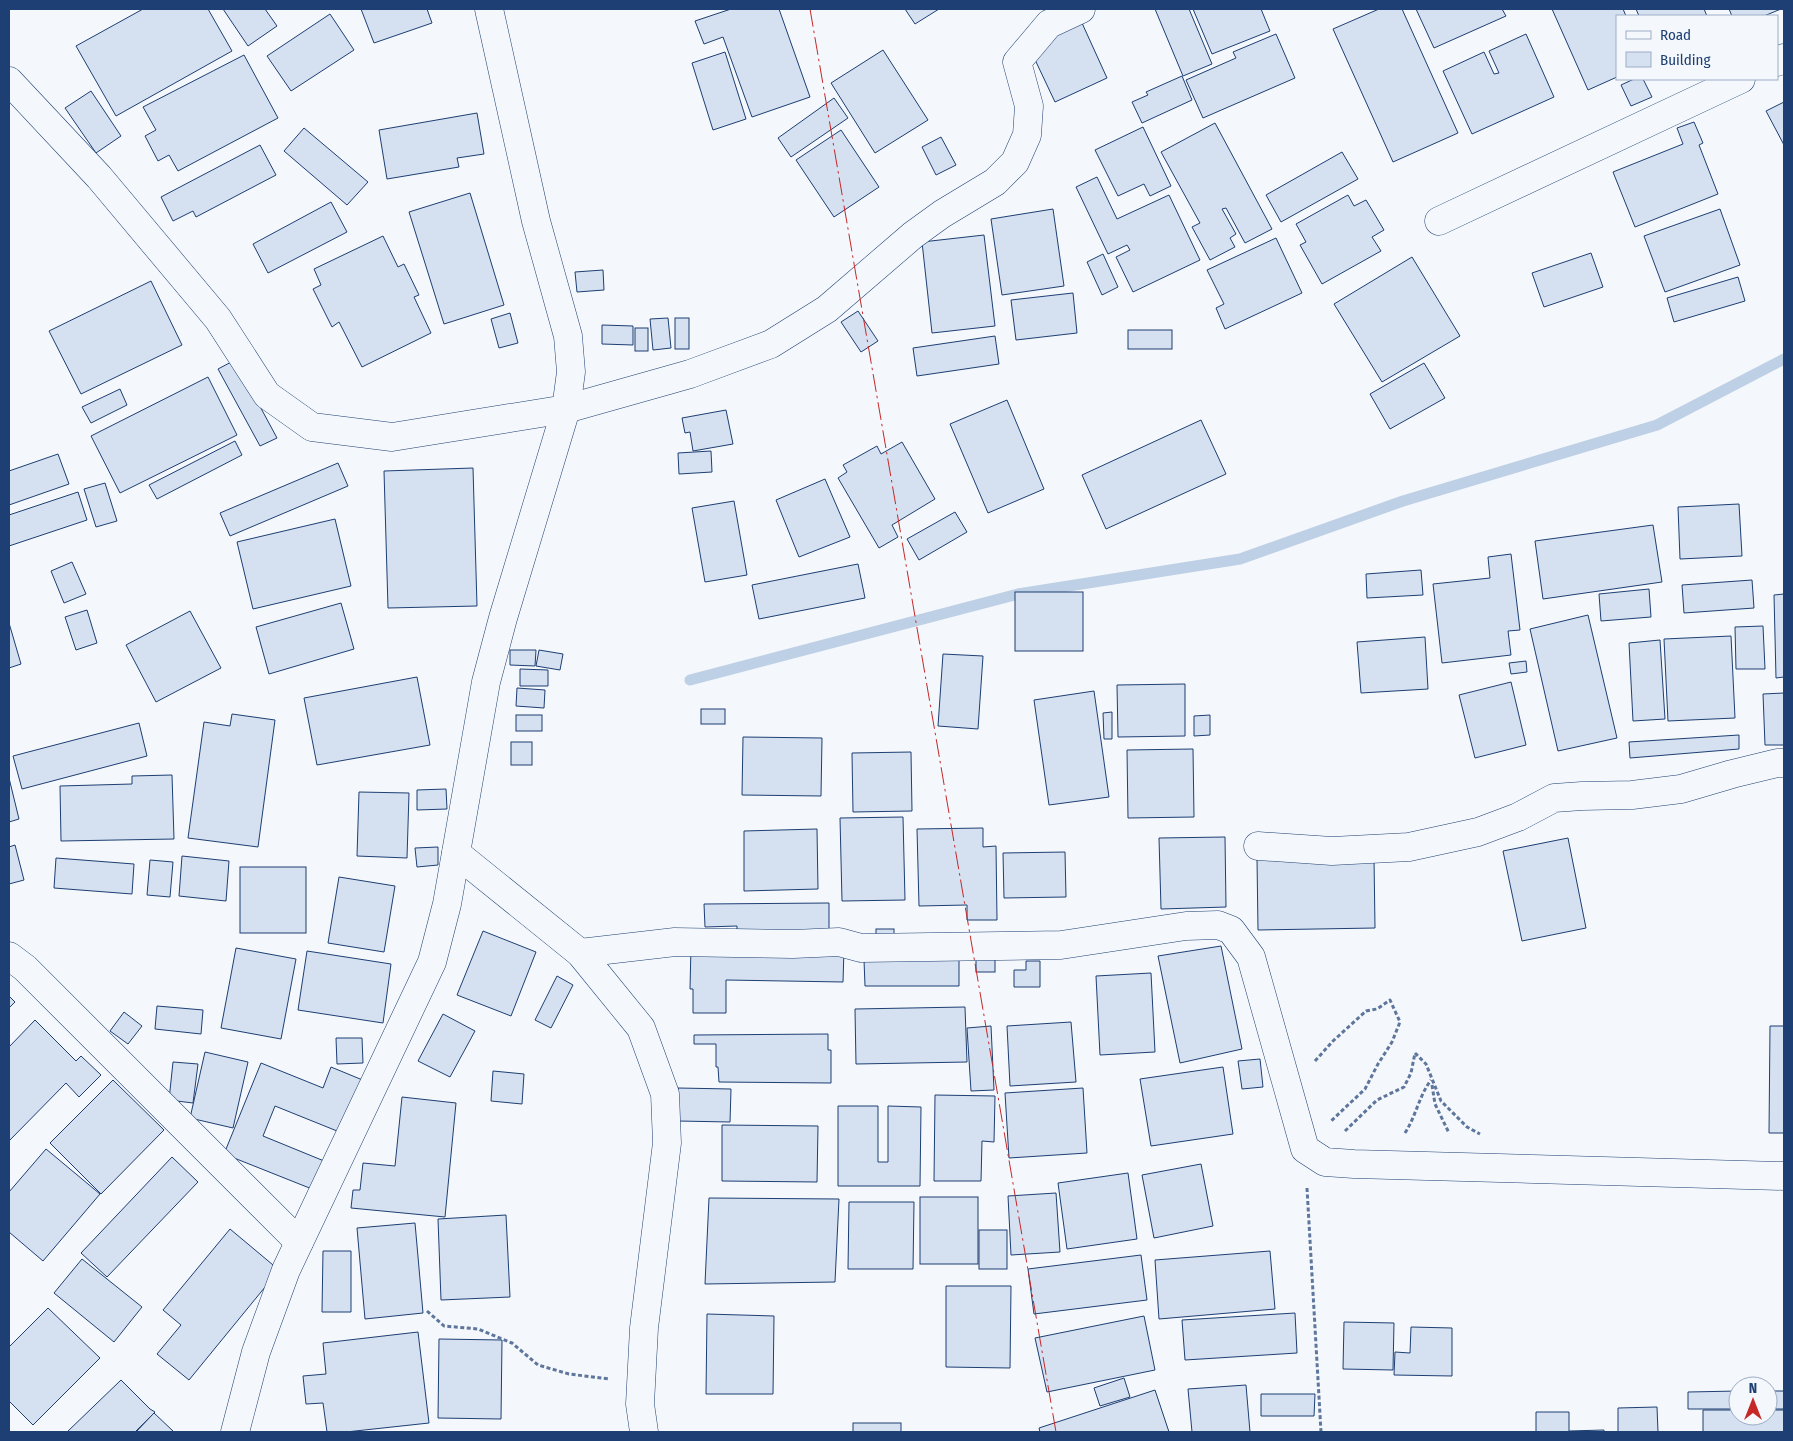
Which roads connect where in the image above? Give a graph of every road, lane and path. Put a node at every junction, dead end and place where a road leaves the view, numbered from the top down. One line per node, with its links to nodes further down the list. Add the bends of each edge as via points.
1 (489, 9): 6 (street, via 536,222 568,336 571,372)
2 (1081, 9): 6 (street, via 1049,24 1017,62 1029,106 1027,135 1015,162 995,182 942,214 827,309 771,344 690,374)
3 (1739, 80): 5 (street)
4 (9, 81): 6 (street, via 99,177 218,319 267,395 312,427 392,437)
5 (1439, 222)
6 (566, 409): 9 (street, via 486,682)
7 (1784, 763): 8 (street, via 1681,789 1632,795 1554,798 1518,818 1478,832 1409,848 1332,851)
8 (1258, 846)
9 (456, 853): 10 (street); 19 (street, via 432,962)
10 (580, 953): 13 (street, via 676,942 839,942 861,948 1061,945 1186,926 1218,925 1231,930 1250,957); 21 (street, via 641,1028 665,1094 667,1143 644,1328)
11 (9, 956): 19 (street, via 32,975)
12 (1432, 1080): 14 (path, via 1441,1101 1467,1126); 15 (path, via 1426,1064 1415,1053 1404,1087 1377,1100 1341,1135 1326,1155); 16 (path, via 1423,1090 1407,1130); 17 (path, via 1435,1104)
13 (1291, 1101): 15 (street); 15 (path, via 1304,1072 1333,1041 1366,1011 1377,1009 1390,1000 1400,1022 1392,1042 1365,1089)
14 (1484, 1136)
15 (1315, 1155): 16 (street); 24 (path)
16 (1384, 1165): 17 (street)
17 (1464, 1167): 18 (street)
18 (1784, 1176)
19 (299, 1242): 22 (street, via 256,1352)
20 (427, 1311): 21 (path, via 444,1326 478,1329 512,1343 538,1365 569,1374)
21 (641, 1386): 23 (street)
22 (234, 1432)
23 (644, 1432)
24 (1321, 1432)

